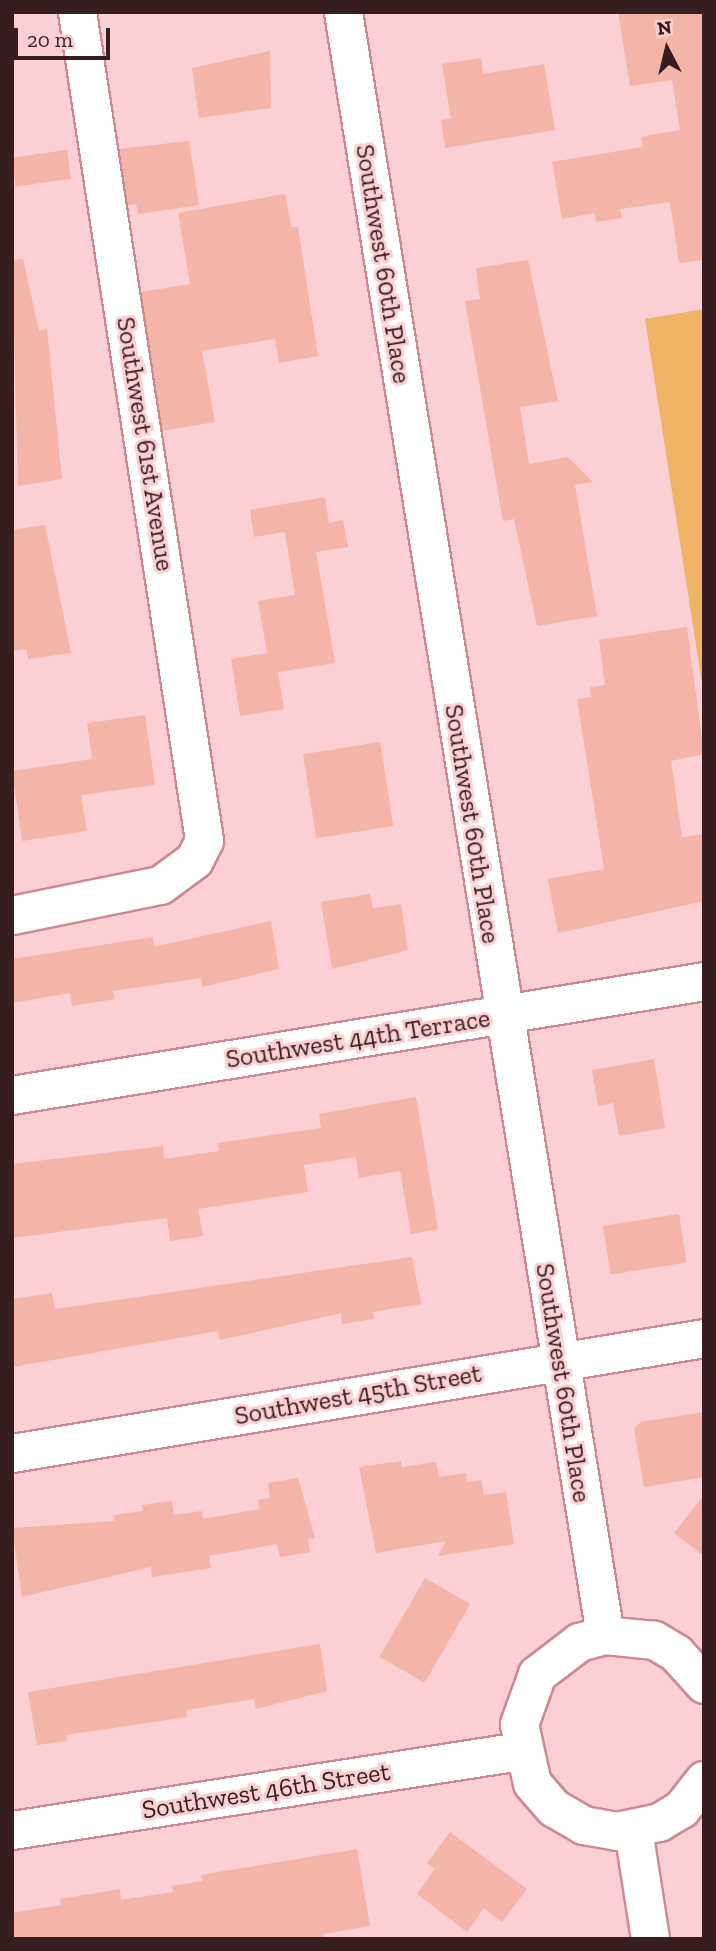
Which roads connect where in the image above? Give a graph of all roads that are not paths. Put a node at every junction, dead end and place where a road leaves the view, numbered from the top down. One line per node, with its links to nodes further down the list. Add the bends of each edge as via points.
1 (77, 12): 3 (street, Southwest 61st Avenue, via 203,817 202,849 185,869 127,895)
2 (344, 12): 5 (street, Southwest 60th Place)
3 (12, 915)
4 (704, 981): 5 (street, Southwest 44th Terrace)
5 (501, 1015): 6 (street, Southwest 44th Terrace); 8 (street, Southwest 60th Place)
6 (12, 1095)
7 (704, 1338): 8 (street, Southwest 45th Street)
8 (560, 1361): 9 (street, Southwest 45th Street); 10 (street, Southwest 60th Place)
9 (12, 1454)
10 (605, 1635): 11 (street, via 654,1640 677,1653); 12 (street, via 567,1648 537,1674 524,1698)
11 (704, 1684)
12 (520, 1751): 14 (street, Southwest 46th Street); 15 (street, via 532,1783 554,1808 591,1827)
13 (704, 1780): 15 (street, via 681,1809)
14 (12, 1830)
15 (633, 1830): 16 (street)
16 (650, 1939)

